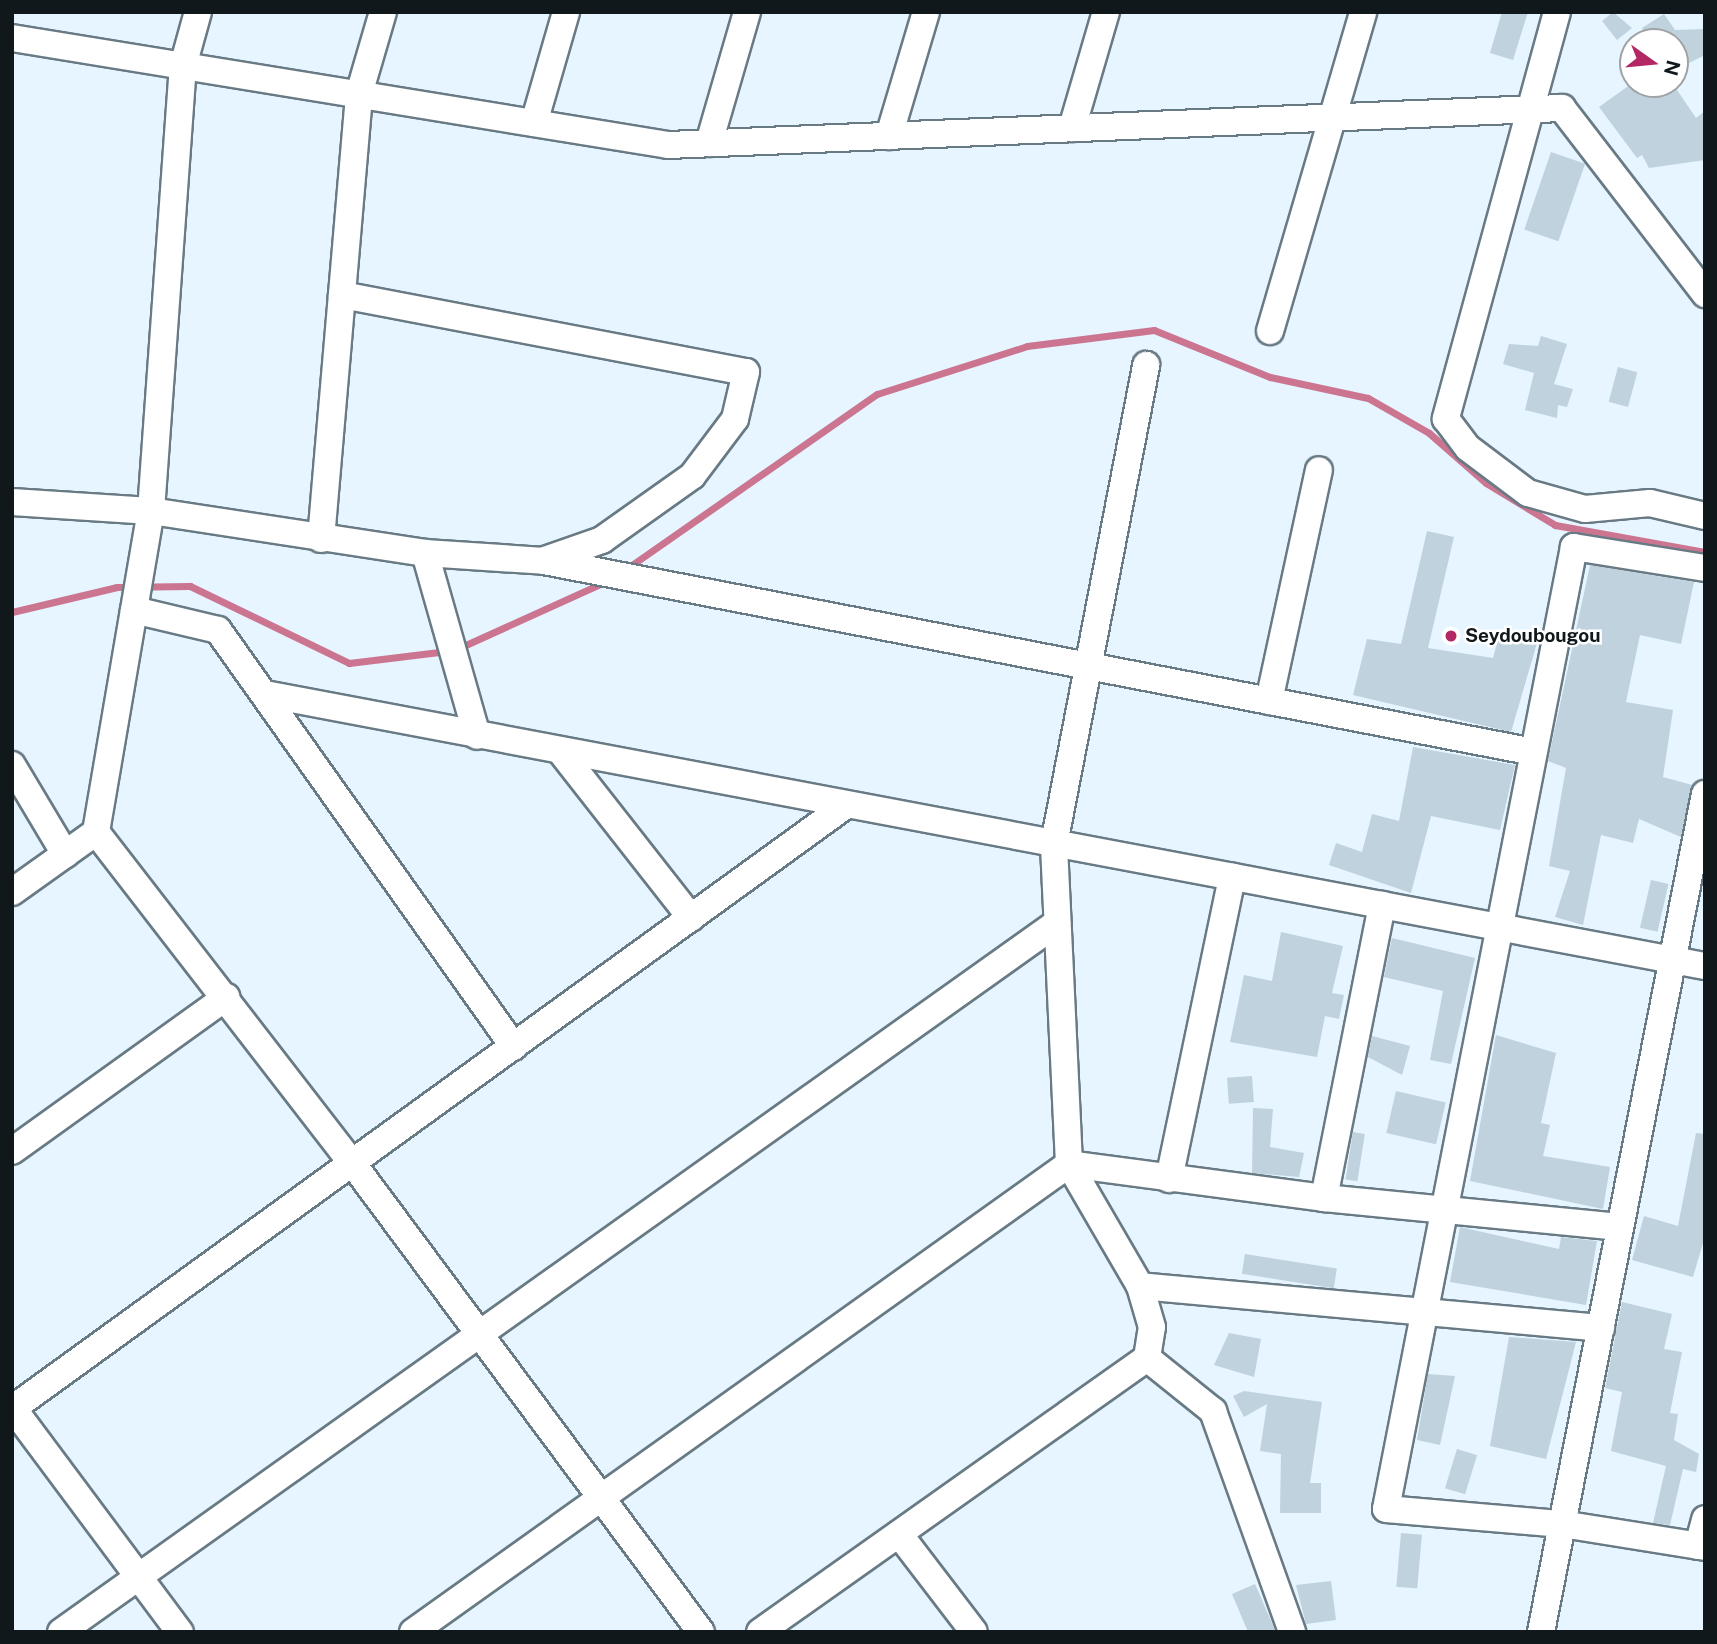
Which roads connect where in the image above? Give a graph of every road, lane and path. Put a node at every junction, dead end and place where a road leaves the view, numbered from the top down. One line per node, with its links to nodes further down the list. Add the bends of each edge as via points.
1 (198, 12): 10 (street)
2 (383, 12): 11 (street)
3 (566, 12): 14 (street)
4 (747, 12): 17 (street)
5 (926, 12): 16 (street)
6 (1106, 12): 15 (street)
7 (1363, 12): 13 (street)
8 (1557, 12): 12 (street)
9 (13, 43): 10 (street)
10 (183, 66): 11 (street); 24 (street)
11 (359, 94): 14 (street); 19 (street)
12 (1527, 109): 13 (street); 18 (street, via 1562,108); 25 (street, via 1446,419 1468,449 1539,496 1585,509 1650,503)
13 (1332, 118): 15 (street); 20 (street)
14 (534, 123): 17 (street, via 668,145)
15 (1072, 128): 16 (street)
16 (890, 136): 17 (street)
17 (709, 143)
18 (1705, 294)
19 (342, 295): 26 (street); 28 (street, via 746,372 734,419 692,476 602,540)
20 (1270, 331)
21 (1146, 365): 31 (street)
22 (1319, 470): 33 (street)
23 (12, 502): 24 (street)
24 (151, 511): 26 (street); 30 (street)
25 (1705, 516)
26 (321, 539): 27 (street)
27 (425, 554): 28 (street); 34 (street)
28 (544, 561): 31 (street)
29 (1705, 568): 36 (street, via 1574,547)
30 (134, 610): 32 (street, via 218,630); 40 (street)
31 (1089, 666): 33 (street); 41 (street)
32 (265, 694): 34 (street); 52 (street)
33 (1269, 701): 36 (street)
34 (477, 736): 35 (street)
35 (561, 751): 39 (street); 46 (street)
36 (1534, 752): 48 (street)
37 (12, 765): 42 (street)
38 (1705, 794): 49 (street)
39 (846, 805): 41 (street); 46 (street)
40 (96, 832): 42 (street); 51 (street)
41 (1054, 844): 43 (street); 47 (street)
42 (65, 855): 44 (street)
43 (1232, 877): 45 (street); 56 (street)
44 (12, 892)
45 (1382, 905): 48 (street); 57 (street)
46 (691, 918): 52 (street)
47 (1057, 923): 55 (street); 63 (street)
48 (1500, 927): 49 (street); 58 (street)
49 (1673, 960): 50 (street); 59 (street)
50 (1705, 966)
51 (226, 997): 53 (street); 54 (street)
52 (514, 1047): 54 (street)
53 (12, 1151)
54 (353, 1164): 63 (street); 65 (street)
55 (1069, 1164): 56 (street); 60 (street); 66 (street)
56 (1169, 1180): 57 (street)
57 (1324, 1198): 58 (street)
58 (1444, 1210): 59 (street); 61 (street)
59 (1620, 1227): 62 (street)
60 (1140, 1286): 61 (street); 64 (street, via 1152,1326)
61 (1425, 1310): 62 (street); 68 (street, via 1386,1509)
62 (1601, 1328): 68 (street)
63 (478, 1336): 66 (street); 71 (street)
64 (1147, 1358): 69 (street); 79 (street, via 1213,1411)
65 (13, 1408): 71 (street)
66 (600, 1499): 72 (street); 76 (street)
67 (1705, 1519): 70 (street)
68 (1562, 1524): 70 (street); 80 (street)
69 (899, 1534): 77 (street); 78 (street)
70 (1701, 1546)
71 (139, 1577): 73 (street); 74 (street)
72 (441, 1624): 75 (street)
73 (61, 1632)
74 (180, 1632)
75 (413, 1632)
76 (701, 1632)
77 (760, 1632)
78 (974, 1632)
79 (1292, 1632)
80 (1541, 1632)

